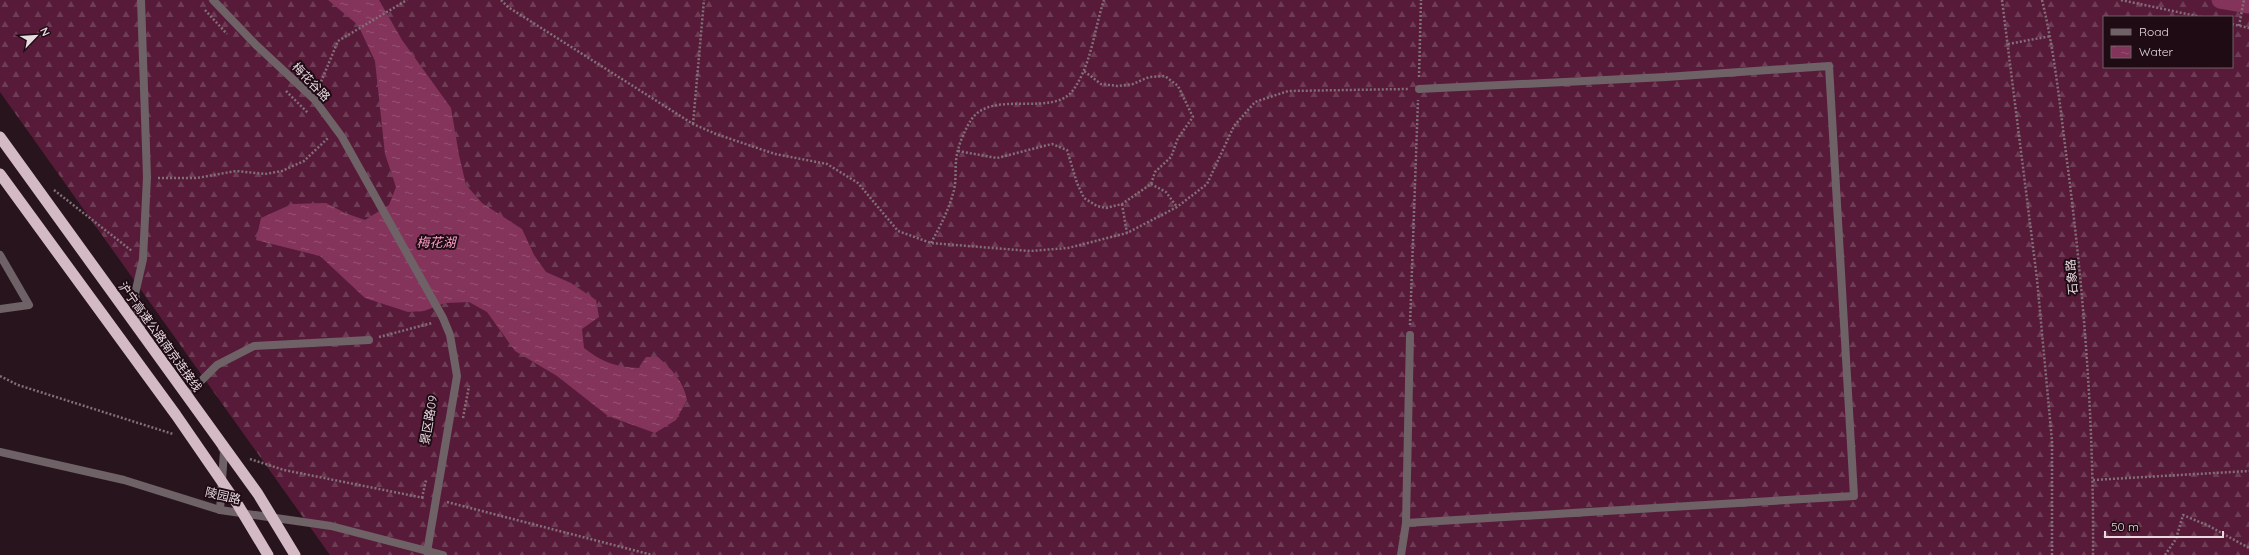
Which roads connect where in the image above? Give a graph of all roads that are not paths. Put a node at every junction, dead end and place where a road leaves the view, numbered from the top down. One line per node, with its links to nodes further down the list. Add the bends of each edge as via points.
1 (141, 0): 10 (street, via 147,177 143,259 135,294 139,327)
2 (213, 0): 14 (street, 梅花谷路, via 256,45 314,99 342,137 450,335 456,376)
3 (1419, 89): 13 (street, via 1829,66 1854,496)
4 (0, 137): 16 (highway, 沪宁高速公路南京连接线, via 258,494)
5 (0, 174): 15 (highway, via 176,415 238,505)
6 (0, 255): 7 (street, via 29,305)
7 (0, 308)
8 (1410, 335): 13 (street)
9 (369, 340): 10 (street, via 254,346 217,365)
10 (186, 396): 12 (street, via 224,451)
11 (0, 452): 12 (street, 陵园路, via 124,480)
12 (220, 510): 14 (street, 陵园路, via 331,526)
13 (1406, 523): 18 (street)
14 (427, 552): 17 (street, 陵园路)
15 (268, 555)
16 (295, 555)
17 (443, 555)
18 (1401, 555)

